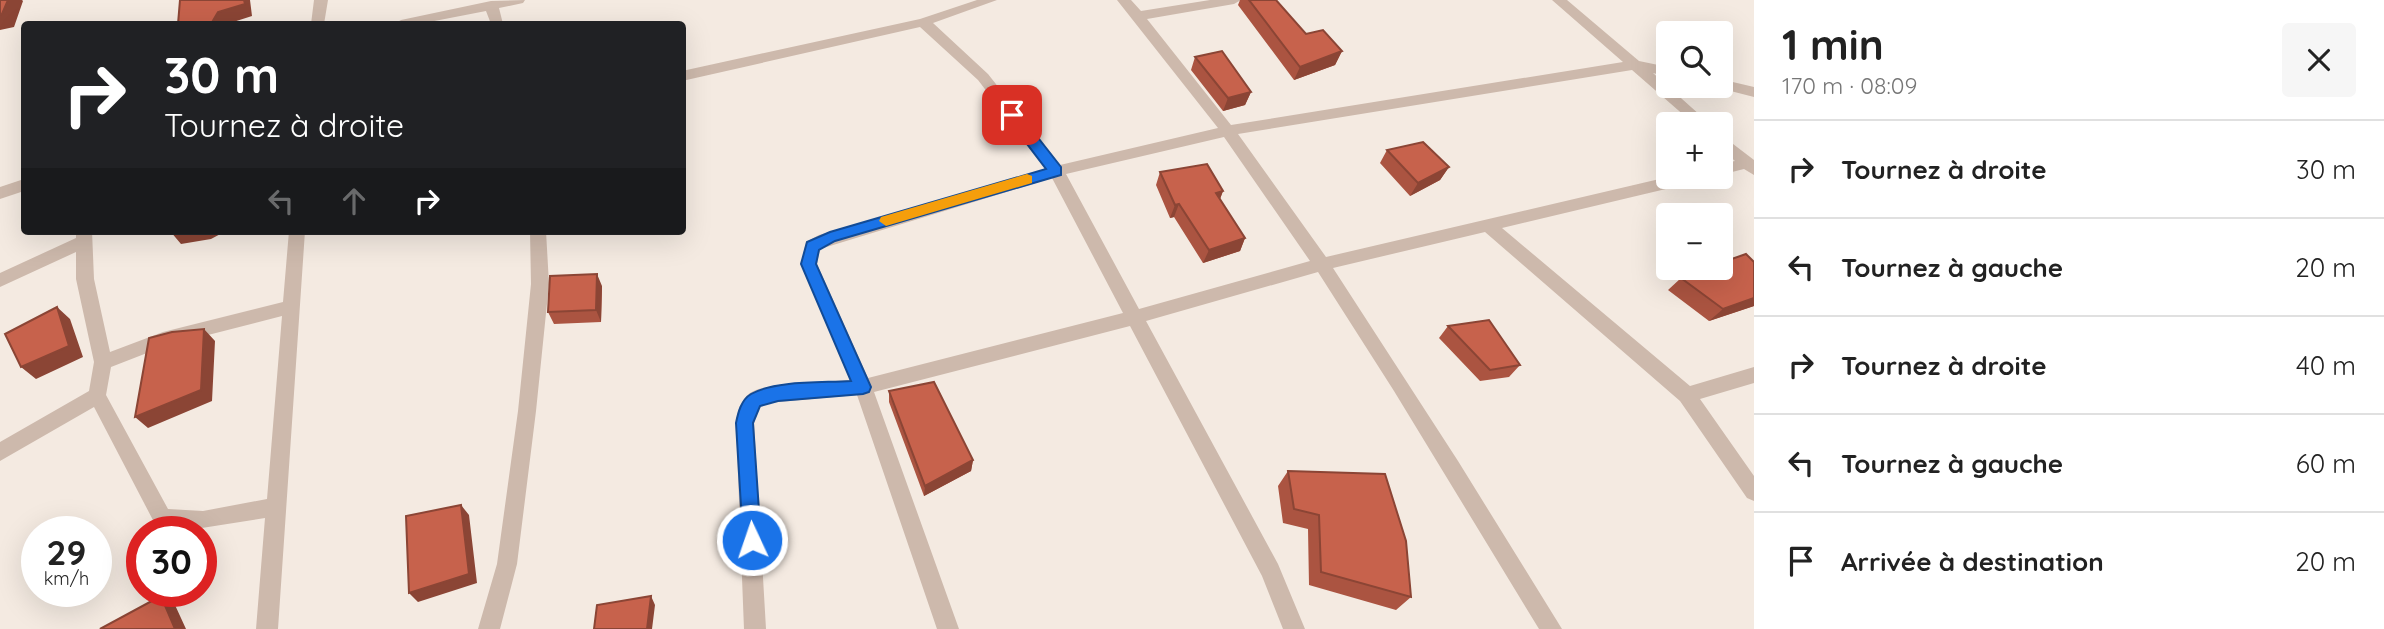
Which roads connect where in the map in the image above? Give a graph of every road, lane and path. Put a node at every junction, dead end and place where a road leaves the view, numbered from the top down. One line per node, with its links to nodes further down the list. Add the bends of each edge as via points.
1 (321, 0): 9 (street)
2 (519, 0): 7 (street)
3 (990, 0): 12 (street)
4 (1124, 0): 8 (street)
5 (1234, 0): 8 (street)
6 (1559, 0): 13 (street)
7 (491, 5): 10 (street); 11 (street)
8 (1138, 16): 19 (street)
9 (318, 21)
10 (415, 21)
11 (495, 21)
12 (923, 22): 15 (street); 22 (street, via 983,77)
13 (1635, 65): 14 (street); 18 (street); 19 (street)
14 (1656, 69)
15 (686, 75)
16 (1733, 87): 17 (street)
17 (1754, 92)
18 (1689, 112)
19 (1227, 131): 22 (street); 30 (street)
20 (1733, 151): 21 (street)
21 (1750, 166)
22 (1056, 171): 33 (street); 36 (street, via 812,246 808,264)
23 (1656, 185): 26 (street)
24 (21, 186): 25 (street)
25 (0, 193)
26 (1489, 226): 30 (street); 38 (street)
27 (297, 235): 32 (street)
28 (538, 235): 43 (street, via 540,284 527,411 507,564)
29 (84, 236): 31 (street); 34 (street, via 85,279)
30 (1322, 264): 33 (street); 47 (street)
31 (0, 280)
32 (291, 307): 34 (street, via 163,339); 41 (street)
33 (1136, 317): 36 (street); 46 (street, via 1271,570)
34 (103, 362): 37 (street)
35 (1754, 375): 38 (street)
36 (863, 387): 44 (street, via 765,395 747,411); 45 (street)
37 (97, 395): 39 (street); 41 (street, via 162,517 190,521)
38 (1686, 395): 40 (street)
39 (0, 452)
40 (1754, 492)
41 (277, 506): 42 (street)
42 (267, 629)
43 (489, 629)
44 (755, 629)
45 (948, 629)
46 (1294, 629)
47 (1550, 629)

